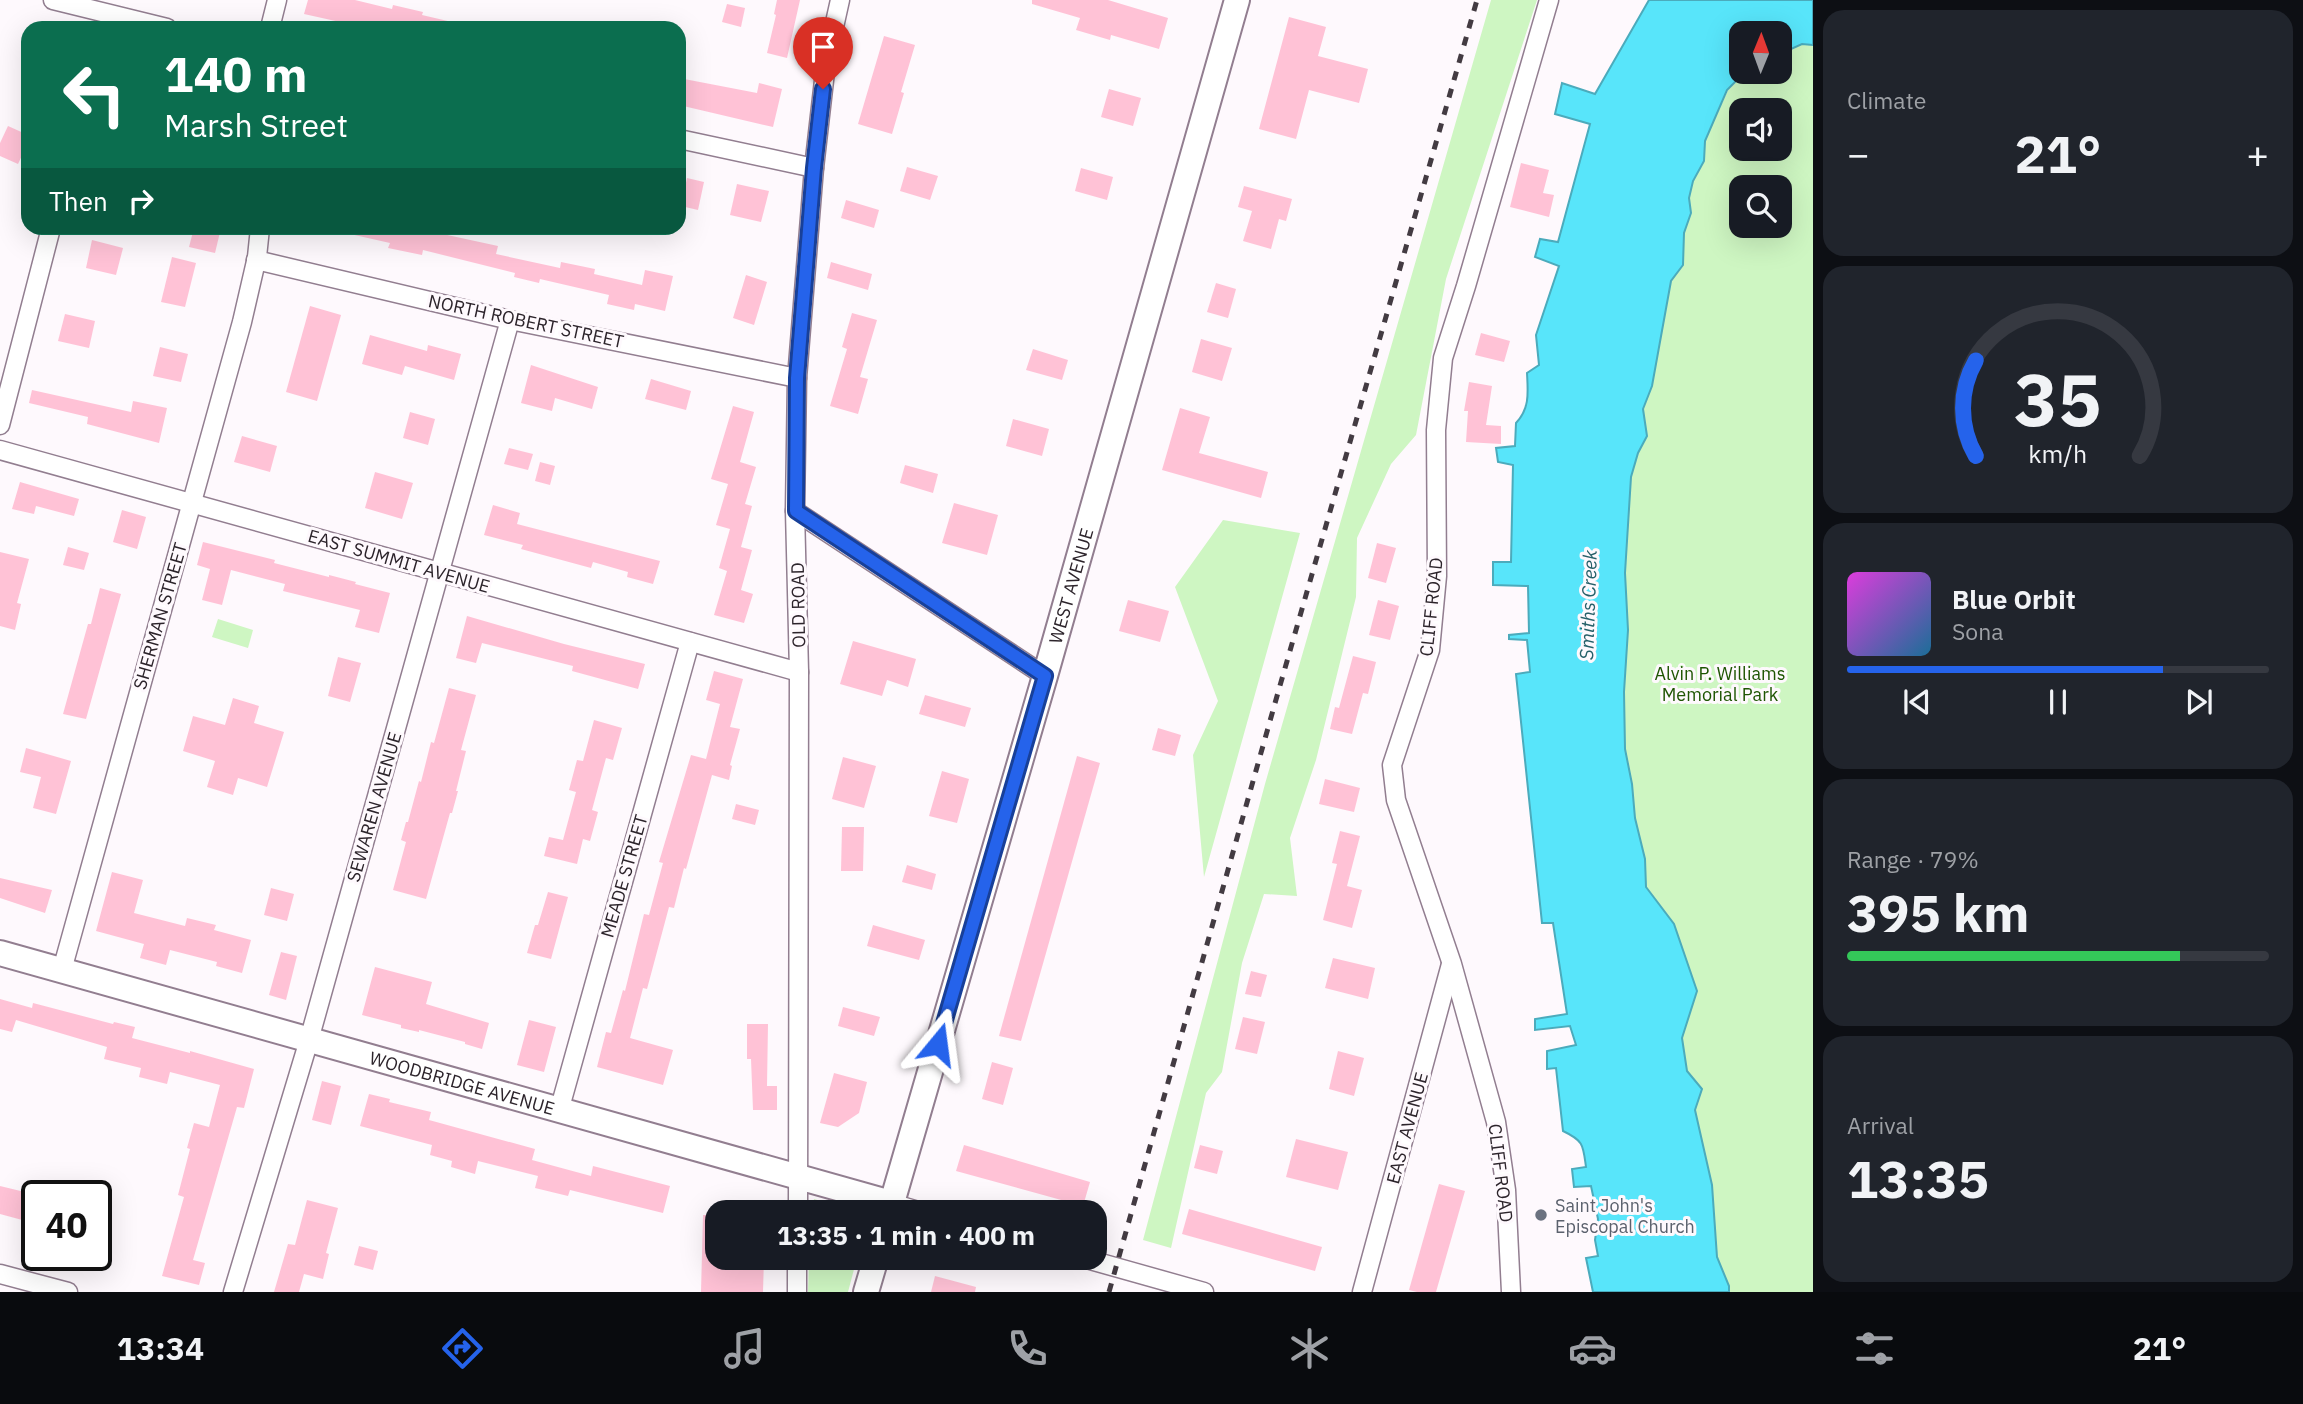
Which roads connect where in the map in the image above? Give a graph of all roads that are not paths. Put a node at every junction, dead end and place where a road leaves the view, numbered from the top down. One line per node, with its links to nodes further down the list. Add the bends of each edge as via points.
1 (53, 0): 6 (street)
2 (277, 0): 7 (street)
3 (840, 0): 9 (street, OLD ROAD, via 826,63)
4 (1237, 0): 22 (street, WEST AVENUE)
5 (1549, 0): 24 (street, CLIFF ROAD, via 1443,358 1436,430 1437,576 1430,650 1392,765 1396,800)
6 (105, 20)
7 (272, 21)
8 (686, 141): 9 (street)
9 (814, 168): 14 (street, OLD ROAD)
10 (49, 235): 15 (street)
11 (259, 235): 12 (street, SHERMAN STREET)
12 (256, 260): 13 (street, NORTH ROBERT STREET); 17 (street, SHERMAN STREET)
13 (510, 320): 14 (street, NORTH ROBERT STREET); 19 (street, SEWAREN AVENUE)
14 (797, 378): 18 (street, OLD ROAD)
15 (0, 425)
16 (0, 450): 17 (street, EAST SUMMIT AVENUE)
17 (191, 503): 19 (street, EAST SUMMIT AVENUE); 25 (street, SHERMAN STREET)
18 (796, 511): 21 (street, OLD ROAD); 22 (street)
19 (440, 572): 20 (street, EAST SUMMIT AVENUE); 26 (street, SEWAREN AVENUE)
20 (690, 642): 21 (street, EAST SUMMIT AVENUE); 27 (street, MEADE STREET)
21 (799, 671): 28 (street, OLD ROAD)
22 (1045, 676): 31 (street, WEST AVENUE)
23 (0, 953): 25 (street, WOODBRIDGE AVENUE)
24 (1452, 964): 41 (street, EAST AVENUE); 42 (street, CLIFF ROAD, via 1496,1122 1506,1190)
25 (62, 970): 26 (street, WOODBRIDGE AVENUE)
26 (309, 1040): 27 (street, WOODBRIDGE AVENUE); 37 (street, SEWAREN AVENUE)
27 (559, 1111): 28 (street, WOODBRIDGE AVENUE)
28 (799, 1177): 29 (street, OLD ROAD); 30 (street, WOODBRIDGE AVENUE)
29 (798, 1200)
30 (867, 1200)
31 (892, 1200)
32 (1107, 1265): 40 (street)
33 (797, 1270): 38 (street)
34 (872, 1270): 39 (street)
35 (0, 1274): 36 (street)
36 (68, 1292)
37 (233, 1292)
38 (797, 1292)
39 (866, 1292)
40 (1204, 1292)
41 (1362, 1292)
42 (1511, 1292)

